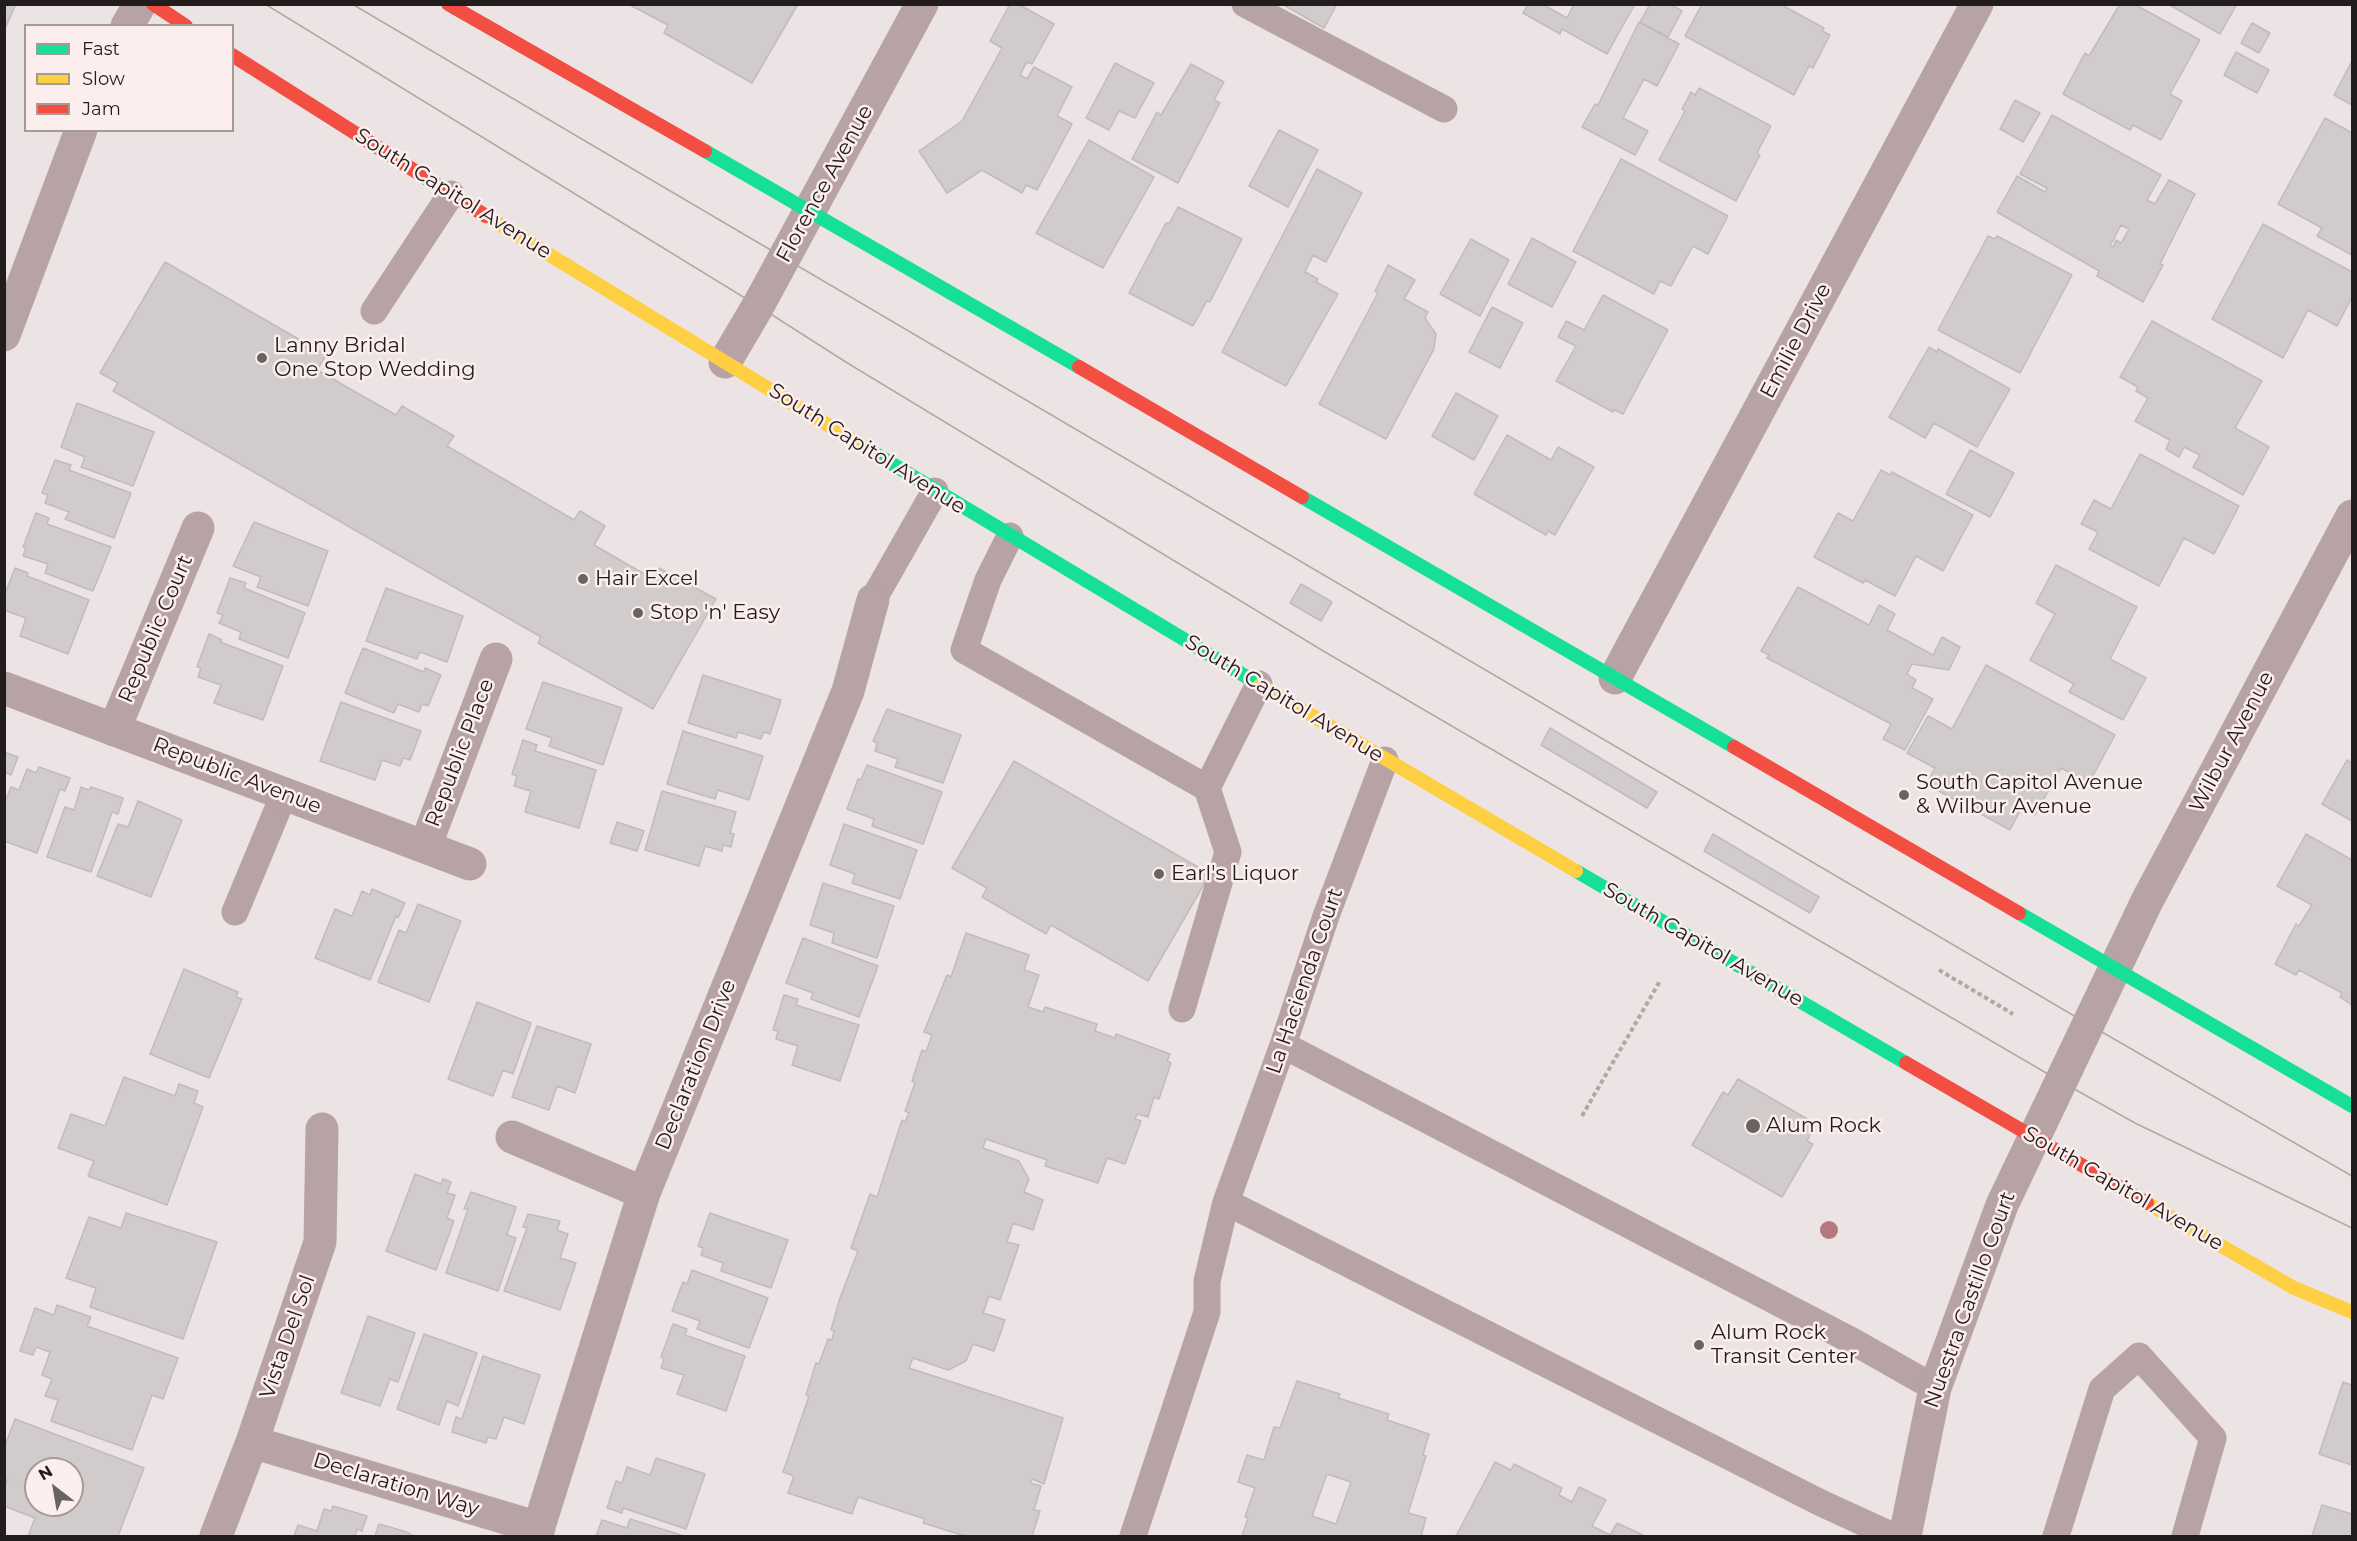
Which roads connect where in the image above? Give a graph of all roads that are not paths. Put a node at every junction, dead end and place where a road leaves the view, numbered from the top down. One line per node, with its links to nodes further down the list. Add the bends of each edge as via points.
1 (140, 4): 7 (street)
2 (153, 4): 8 (main road)
3 (448, 4): 13 (main road)
4 (922, 4): 13 (street, Florence Avenue)
5 (1245, 4): 10 (lane)
6 (1977, 4): 23 (street, Emilie Drive)
7 (128, 24)
8 (183, 24)
9 (234, 56): 12 (main road, South Capitol Avenue)
10 (1444, 109)
11 (80, 132): 15 (street)
12 (451, 194): 14 (lane); 16 (main road, South Capitol Avenue)
13 (810, 211): 16 (street, Florence Avenue); 23 (main road)
14 (374, 311)
15 (4, 335)
16 (725, 362): 17 (main road, South Capitol Avenue)
17 (935, 491): 20 (main road, South Capitol Avenue); 21 (lane)
18 (2352, 516): 33 (street, Wilbur Avenue)
19 (198, 528): 26 (street, Republic Court)
20 (1010, 536): 24 (main road, South Capitol Avenue); 28 (lane, via 988,580 964,650)
21 (873, 600): 40 (street, Declaration Drive, via 848,692)
22 (496, 659): 30 (street, Republic Place)
23 (1615, 678): 33 (main road)
24 (1259, 684): 27 (main road, South Capitol Avenue); 28 (lane)
25 (4, 688): 26 (street, Republic Avenue)
26 (114, 730): 29 (street, Republic Avenue)
27 (1385, 760): 35 (lane, La Hacienda Court); 39 (main road, South Capitol Avenue)
28 (1207, 788): 34 (lane, via 1228,852)
29 (284, 794): 30 (street, Republic Avenue); 32 (lane)
30 (425, 847): 31 (street, Republic Avenue)
31 (470, 864)
32 (234, 912)
33 (2114, 968): 36 (main road); 39 (street, Wilbur Avenue)
34 (1182, 1009)
35 (1283, 1045): 41 (lane, La Hacienda Court); 43 (lane, via 1854,1341)
36 (2352, 1106)
37 (322, 1129): 44 (street, Vista Del Sol, via 320,1242)
38 (512, 1137): 40 (street)
39 (2032, 1137): 42 (main road, South Capitol Avenue, via 2294,1288); 43 (street, Nuestra Castillo Court, via 2002,1205)
40 (644, 1192): 45 (street, Declaration Drive)
41 (1226, 1202): 47 (lane, La Hacienda Court, via 1207,1281 1207,1312); 48 (lane)
42 (2352, 1312)
43 (1935, 1388): 49 (street, Nuestra Castillo Court)
44 (252, 1442): 45 (street, Declaration Way); 46 (street, Vista Del Sol)
45 (538, 1532)
46 (216, 1536)
47 (1133, 1536)
48 (1893, 1536)
49 (1905, 1536)
50 (2056, 1536): 51 (lane, via 2102,1389 2139,1356 2213,1438)
51 (2185, 1536)

